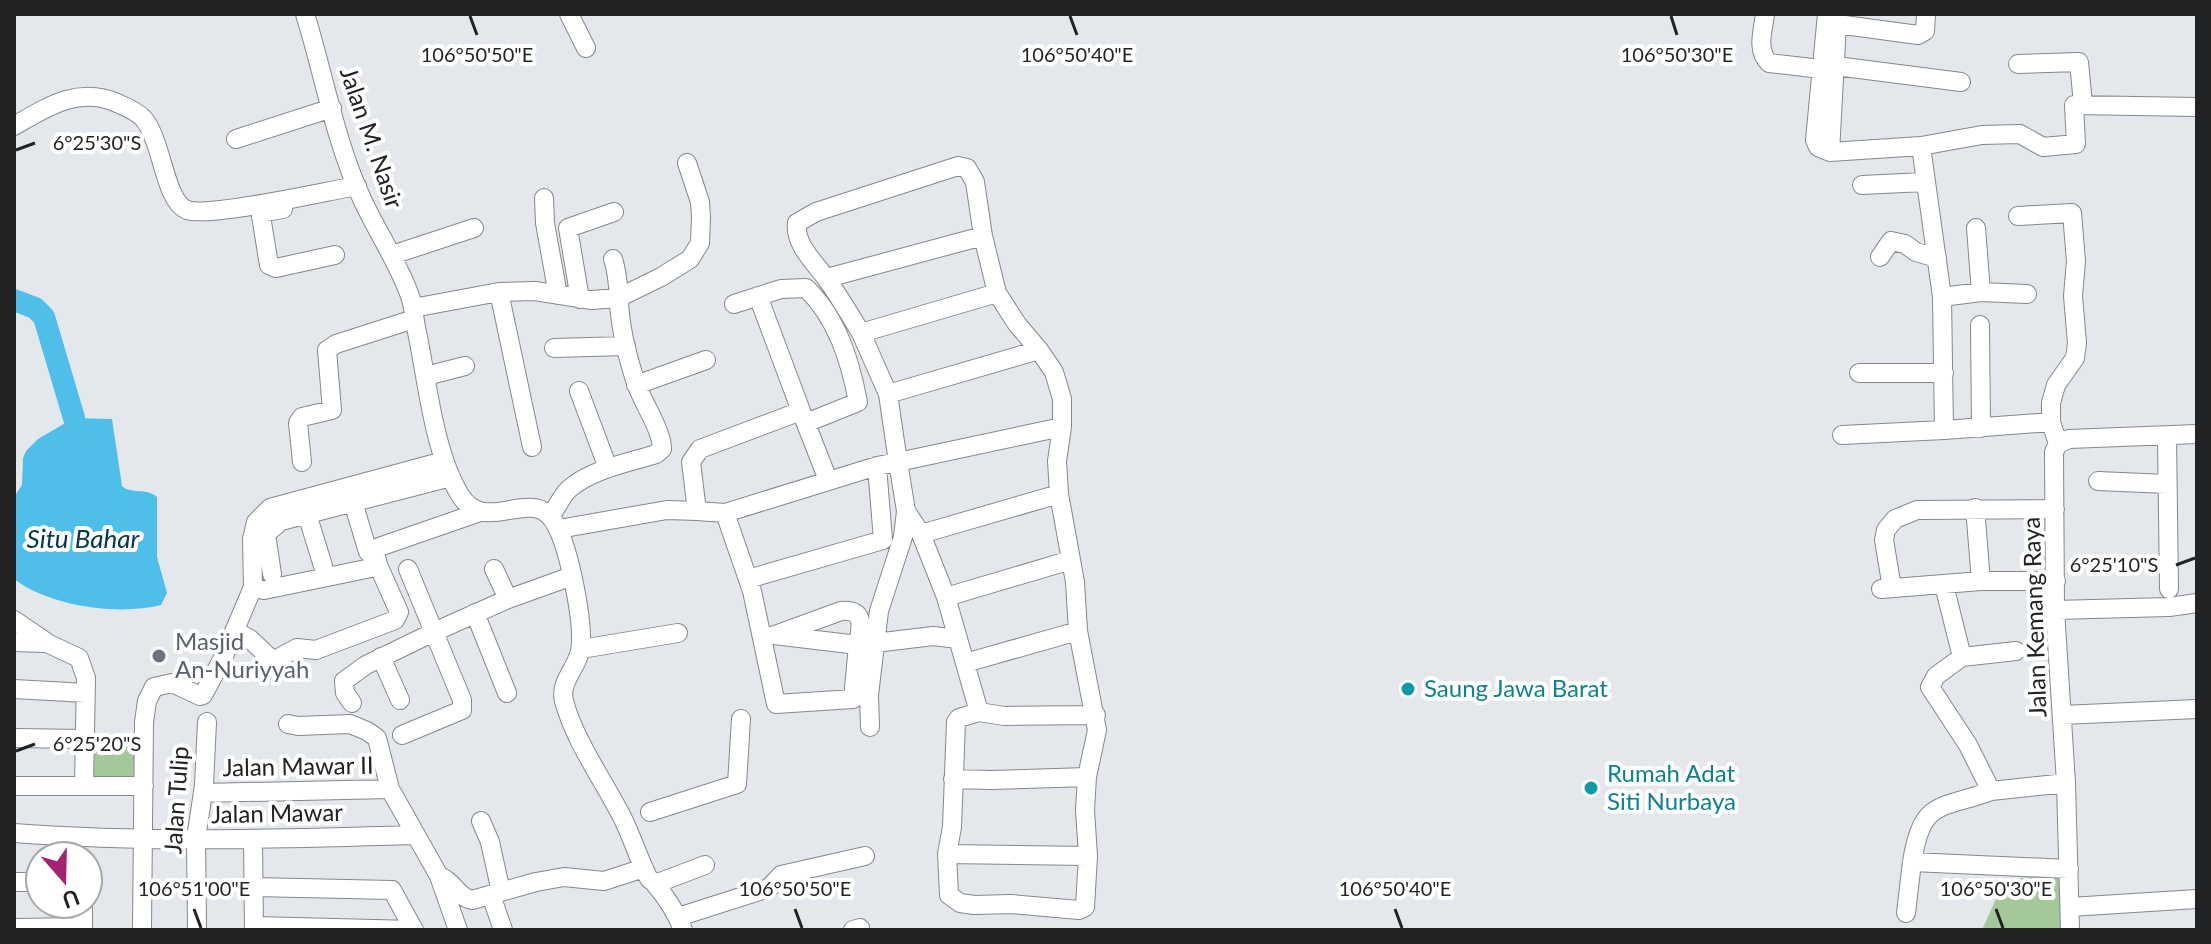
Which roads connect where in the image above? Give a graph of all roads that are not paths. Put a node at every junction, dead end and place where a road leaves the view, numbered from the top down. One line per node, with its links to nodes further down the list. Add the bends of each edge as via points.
1 (305, 14): 12 (street, Jalan M. Nasir)
2 (569, 14): 6 (street)
3 (1765, 14): 8 (street, via 1761,47 1769,63)
4 (1926, 14): 5 (street, via 1925,31 1918,35)
5 (1834, 17): 8 (street)
6 (586, 48)
7 (2018, 64): 10 (street, via 2079,62)
8 (1828, 68): 9 (street); 15 (street, via 1830,152)
9 (1961, 82)
10 (2083, 104): 11 (street); 15 (street, via 2074,105 2076,144 2043,147 2020,134)
11 (2197, 107)
12 (332, 108): 14 (street); 19 (street, Jalan M. Nasir)
13 (14, 126): 19 (street, via 70,98 100,97 129,108 152,131 176,201 187,210)
14 (236, 139)
15 (1921, 146): 17 (street)
16 (687, 163): 39 (street, via 700,202 696,252)
17 (1924, 182): 18 (street); 29 (street)
18 (1862, 185)
19 (359, 192): 26 (street, via 261,216 271,266); 27 (street, Jalan M. Nasir)
20 (544, 198): 36 (street)
21 (614, 212): 40 (street, via 568,228)
22 (2018, 216): 57 (street, via 2072,213 2077,343 2075,358 2054,394)
23 (474, 228): 27 (street)
24 (1976, 228): 33 (street)
25 (983, 236): 31 (street); 31 (street, via 975,182 967,168 958,166 801,218 796,229); 34 (street)
26 (335, 255)
27 (392, 255): 42 (street, Jalan M. Nasir)
28 (1880, 257): 29 (street, via 1891,241)
29 (1937, 258): 38 (street)
30 (613, 259): 39 (street)
31 (827, 278): 44 (street)
32 (499, 292): 36 (street); 42 (street); 65 (street)
33 (1981, 292): 35 (street); 38 (street)
34 (997, 293): 44 (street); 47 (street)
35 (2027, 294)
36 (558, 295): 40 (street)
37 (758, 296): 41 (street); 56 (street); 56 (street, via 806,288 828,314 851,365 858,402)
38 (1942, 297): 51 (street)
39 (618, 298): 40 (street); 45 (street)
40 (580, 299)
41 (734, 304)
42 (414, 314): 52 (street, Jalan M. Nasir); 66 (street, via 330,346 332,410 300,419)
43 (1980, 325): 59 (street)
44 (861, 333): 55 (street)
45 (626, 346): 46 (street); 53 (street)
46 (554, 348)
47 (1039, 350): 55 (street); 58 (street, via 1059,384)
48 (706, 360): 53 (street)
49 (465, 366): 52 (street)
50 (1859, 373): 51 (street)
51 (1944, 373): 60 (street)
52 (426, 376): 70 (street, Jalan M. Nasir)
53 (636, 385): 69 (street, via 662,449)
54 (579, 391): 69 (street)
55 (888, 394): 67 (street)
56 (803, 417): 71 (street); 78 (street, via 700,449 691,462)
57 (2051, 422): 59 (street); 64 (street)
58 (1062, 427): 67 (street); 74 (street)
59 (1981, 428): 60 (street)
60 (1944, 430): 62 (street)
61 (2197, 434): 63 (street)
62 (1842, 435)
63 (2167, 436): 64 (street, via 2069,439); 73 (street)
64 (2058, 444): 77 (street, Jalan Kemang Raya)
65 (532, 447)
66 (302, 462)
67 (898, 462): 68 (street); 79 (street)
68 (877, 466): 71 (street); 92 (street, via 883,540)
69 (608, 468): 83 (street, via 571,487)
70 (448, 469): 75 (street); 80 (street, via 461,496); 96 (street, via 270,508 256,522 252,539)
71 (828, 480): 81 (street)
72 (2098, 481): 73 (street)
73 (2167, 484): 97 (street)
74 (1059, 494): 84 (street); 86 (street)
75 (353, 502): 82 (street); 85 (street)
76 (1975, 508): 77 (street); 93 (street); 95 (street, via 1917,510 1895,519 1886,530 1886,589)
77 (2055, 509): 94 (street, Jalan Kemang Raya)
78 (697, 511): 81 (street); 83 (street)
79 (906, 511): 84 (street); 112 (street, via 903,537)
80 (480, 512): 83 (street, via 530,507); 85 (street, via 379,547)
81 (725, 513): 92 (street)
82 (307, 514): 87 (street); 90 (street, via 281,521 266,534)
83 (555, 522): 91 (street)
84 (921, 534): 98 (street)
85 (373, 558): 96 (street, via 264,590); 104 (street, via 399,612 395,620 316,650 297,648 271,661)
86 (1071, 560): 98 (street); 105 (street)
87 (323, 566)
88 (408, 569): 106 (street)
89 (494, 569): 99 (street)
90 (272, 574)
91 (572, 576): 99 (street); 113 (street)
92 (748, 579): 108 (street)
93 (1981, 581): 94 (street); 95 (street)
94 (2056, 581): 101 (street, Jalan Kemang Raya)
95 (1944, 585): 116 (street)
96 (253, 587): 104 (street)
97 (2169, 589)
98 (946, 597): 109 (street)
99 (508, 599): 102 (street)
100 (2197, 603): 101 (street)
101 (2055, 610): 126 (street, Jalan Kemang Raya)
102 (475, 613): 106 (street); 120 (street)
103 (14, 620): 111 (street)
104 (235, 630): 139 (street, via 203,695 172,683 154,687 149,694)
105 (1078, 631): 117 (street); 125 (street)
106 (434, 632): 115 (street); 131 (street, via 462,710)
107 (678, 633): 113 (street)
108 (769, 638): 112 (street); 112 (street, via 852,611 862,622); 112 (street, via 776,704 853,699)
109 (958, 639): 112 (street, via 911,637); 117 (street)
110 (14, 642): 111 (street)
111 (49, 644): 119 (street, via 79,658)
112 (866, 644): 130 (street)
113 (581, 649): 157 (street, via 563,698)
114 (2016, 651): 116 (street)
115 (381, 657): 121 (street); 122 (street, via 344,681)
116 (1962, 657): 141 (street, via 1930,687)
117 (965, 663): 124 (street)
118 (14, 689): 119 (street)
119 (86, 693): 133 (street)
120 (507, 693)
121 (400, 700)
122 (352, 703)
123 (2197, 709): 126 (street)
124 (979, 712): 125 (street); 135 (street, via 956,722)
125 (1096, 715): 134 (street)
126 (2062, 715): 136 (street, Jalan Kemang Raya)
127 (741, 719): 143 (street, via 737,784)
128 (207, 722): 142 (street, Jalan Tulip)
129 (288, 724): 140 (street, via 350,724 367,731 377,738)
130 (870, 727)
131 (402, 735)
132 (14, 738): 133 (street)
133 (85, 739): 138 (street)
134 (1087, 777): 135 (street); 154 (street)
135 (953, 779): 152 (street)
136 (2066, 783): 141 (street); 158 (street, Jalan Kemang Raya)
137 (14, 786): 138 (street)
138 (84, 786): 139 (street)
139 (144, 786): 147 (street)
140 (390, 789): 142 (street, Jalan Mawar II); 146 (street, Jalan Mawar II)
141 (1991, 791): 155 (street, via 1927,814)
142 (203, 793): 148 (street, Jalan Tulip)
143 (650, 812)
144 (481, 821): 162 (street, via 490,842)
145 (14, 833): 149 (street, Jalan Mawar)
146 (414, 835): 150 (street, Jalan Mawar); 159 (street, Jalan Mawar II)
147 (141, 839): 148 (street, Jalan Mawar); 151 (street, Jalan Mawar); 170 (street)
148 (196, 839): 150 (street, Jalan Mawar); 171 (street, Jalan Tulip)
149 (50, 840)
150 (253, 840): 161 (street)
151 (104, 844)
152 (947, 854): 154 (street); 154 (street, via 947,891 953,900 1079,910 1085,907)
153 (865, 856): 166 (street, via 781,875 769,888)
154 (1088, 856)
155 (1912, 862): 158 (street); 165 (street)
156 (705, 865): 160 (street)
157 (644, 868): 160 (street); 162 (street, via 604,881 564,877)
158 (2069, 869): 164 (street, Jalan Kemang Raya)
159 (443, 877): 162 (street, via 464,898); 173 (street)
160 (655, 884): 166 (street)
161 (253, 887): 169 (street); 172 (street, via 392,890)
162 (496, 893): 174 (street)
163 (2197, 899): 164 (street)
164 (2070, 907): 175 (street, Jalan Kemang Raya)
165 (1906, 913)
166 (681, 927)
167 (14, 928): 168 (street)
168 (83, 928)
169 (254, 928): 172 (street)
170 (142, 930)
171 (197, 930)
172 (414, 930)
173 (458, 930)
174 (503, 930)
175 (2070, 930)

